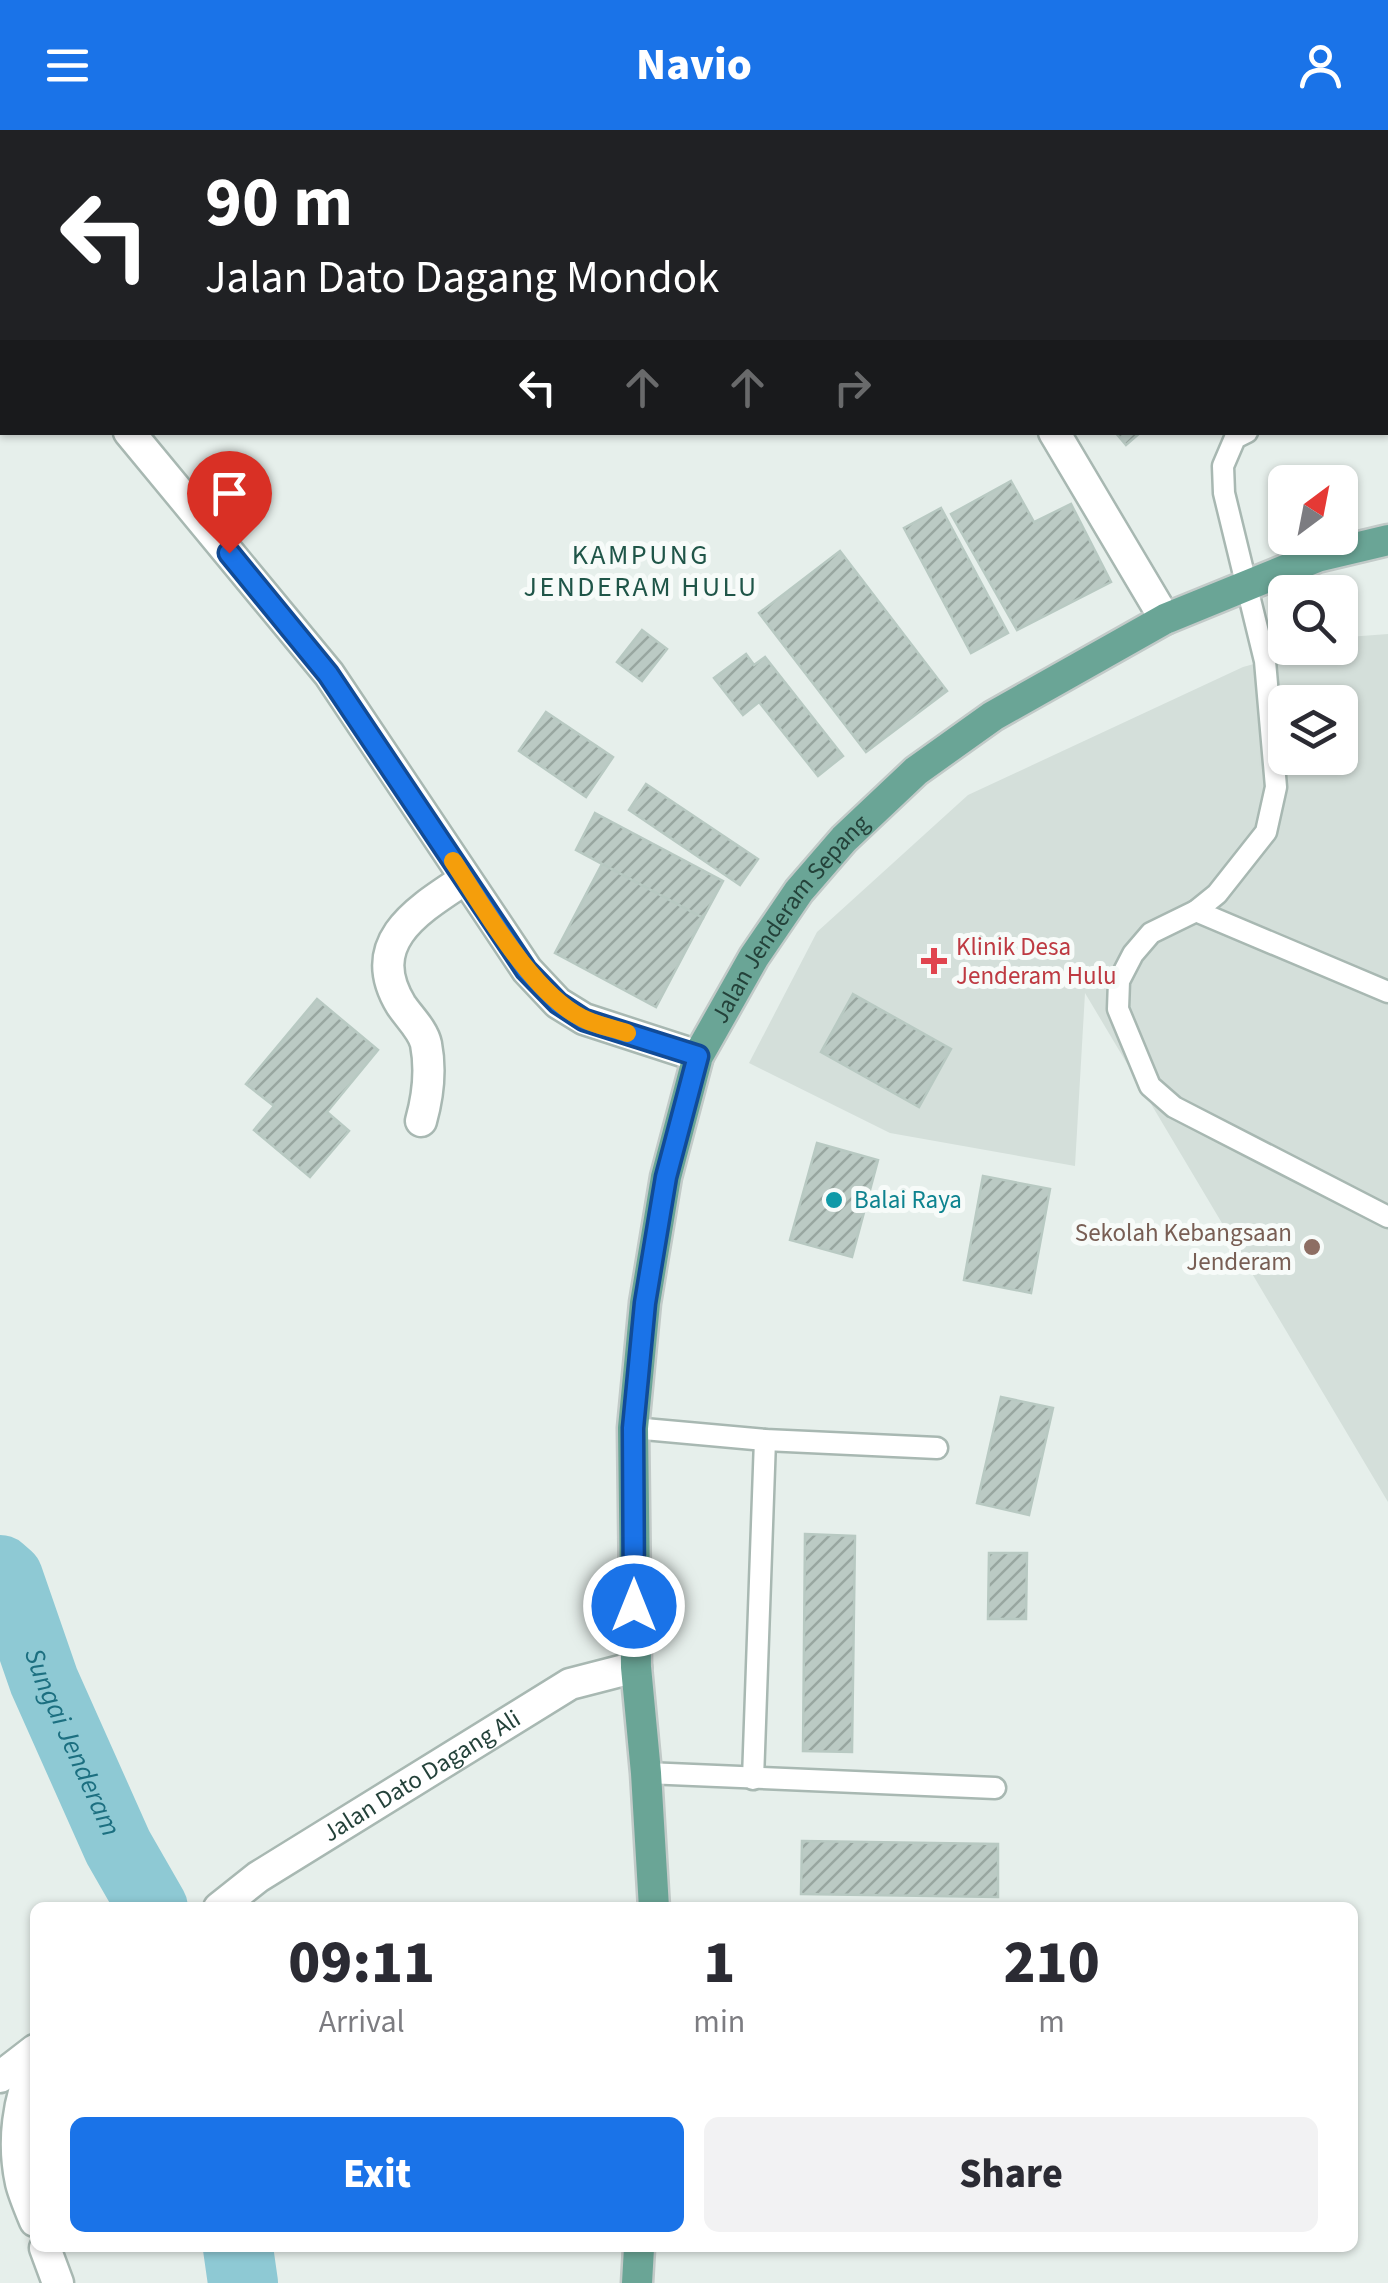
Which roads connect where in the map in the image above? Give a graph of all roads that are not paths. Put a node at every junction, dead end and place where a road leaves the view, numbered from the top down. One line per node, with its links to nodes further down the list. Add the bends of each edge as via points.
1 (131, 435): 7 (street, via 328,674)
2 (1056, 435): 6 (street)
3 (1240, 435): 5 (lane, via 1222,466)
4 (1388, 540): 5 (main road, Jalan Jenderam Sepang)
5 (1247, 584): 6 (main road, Jalan Jenderam Sepang); 8 (lane, via 1265,661 1276,787 1266,832)
6 (1165, 619): 10 (main road, Jalan Jenderam Sepang, via 993,716 916,771 799,891)
7 (465, 879): 10 (street, via 526,970 558,1003 584,1020); 11 (street, via 420,908 392,942 387,969 426,1040 429,1092)
8 (1196, 911): 9 (lane); 12 (lane, via 1151,932 1119,981 1118,1009 1150,1086 1174,1107)
9 (1388, 992)
10 (698, 1056): 13 (main road, Jalan Jenderam Sepang, via 666,1177)
11 (421, 1121)
12 (1388, 1216)
13 (633, 1428): 14 (lane); 16 (main road, Jalan Jenderam Sepang)
14 (765, 1440): 15 (lane); 18 (lane)
15 (938, 1448)
16 (636, 1668): 17 (main road, Jalan Jenderam Sepang); 20 (street, Jalan Dato Dagang Ali, via 570,1684)
17 (646, 1773): 18 (lane); 21 (main road, Jalan Jenderam Sepang)
18 (753, 1779): 19 (lane)
19 (995, 1788)
20 (226, 1902)
21 (654, 1902)
22 (30, 2054): 24 (street)
23 (30, 2074): 25 (street)
24 (0, 2076)
25 (10, 2124): 26 (street)
26 (30, 2207)
27 (46, 2252): 29 (street)
28 (639, 2252): 30 (main road)
29 (58, 2283)
30 (638, 2283)

